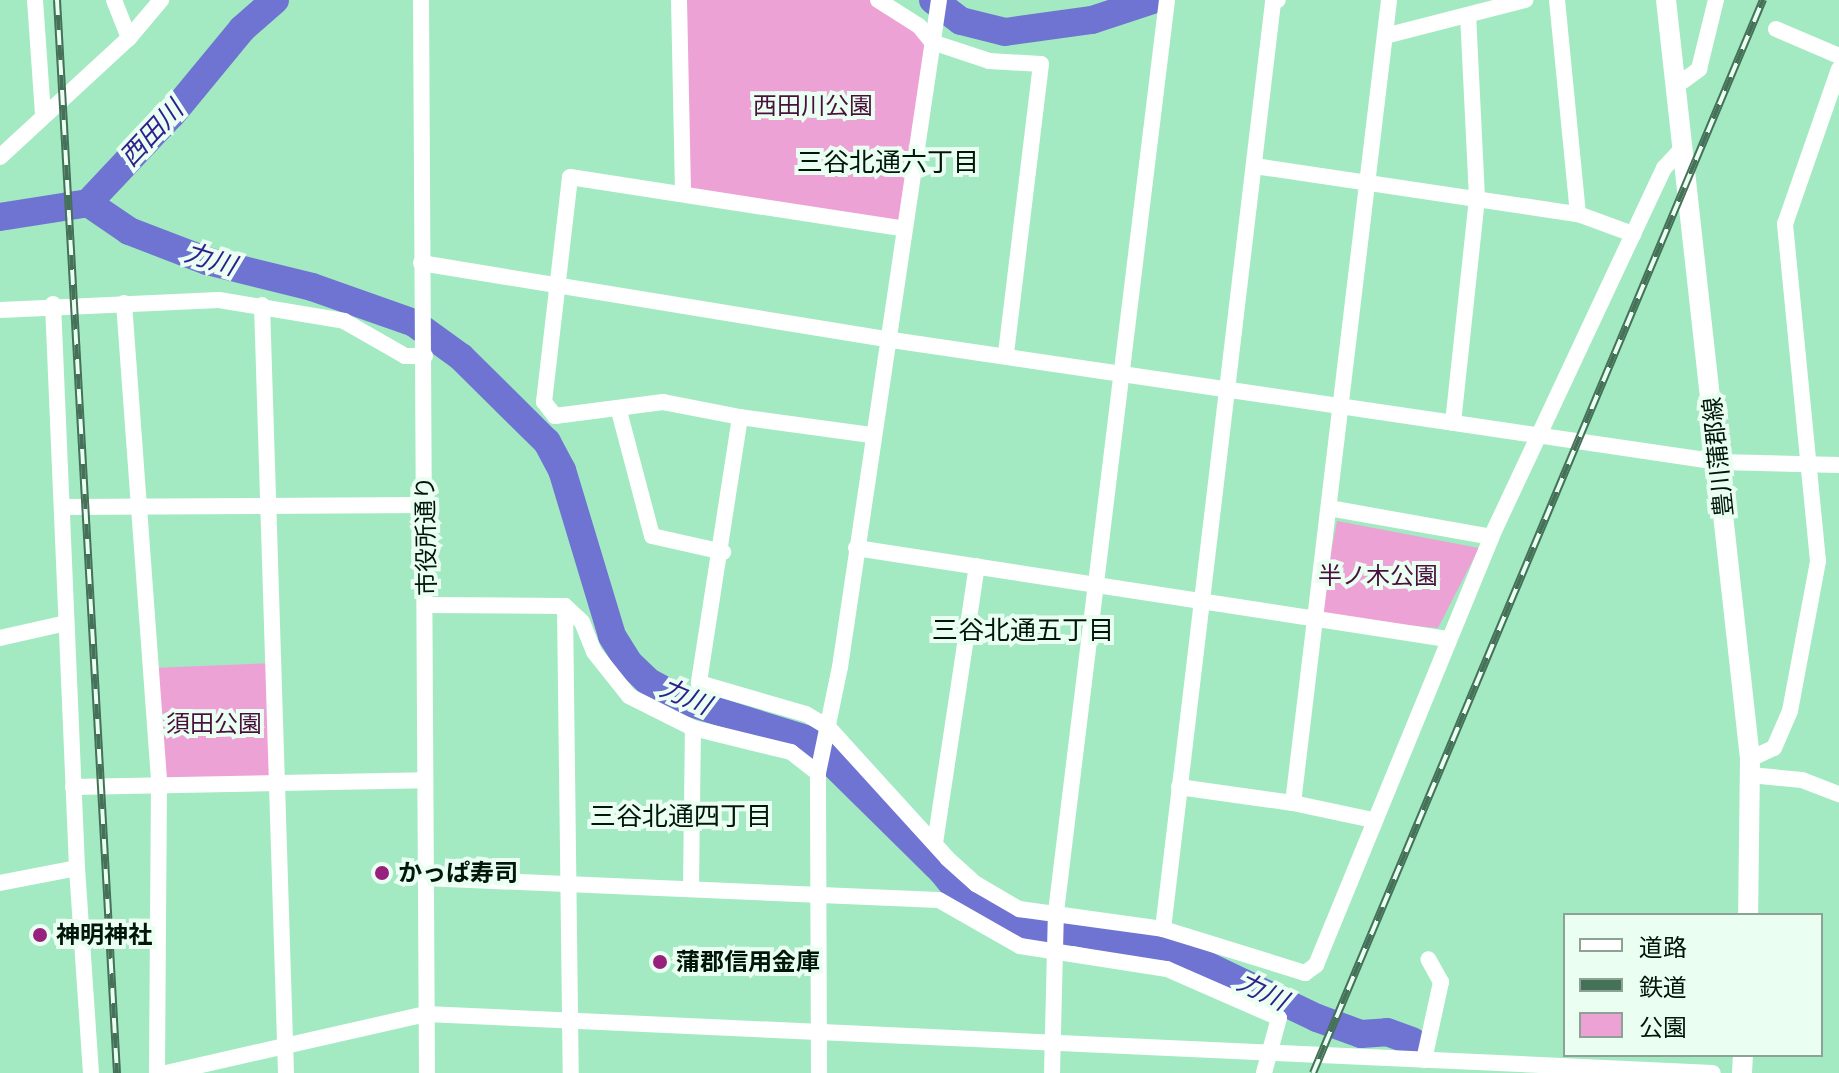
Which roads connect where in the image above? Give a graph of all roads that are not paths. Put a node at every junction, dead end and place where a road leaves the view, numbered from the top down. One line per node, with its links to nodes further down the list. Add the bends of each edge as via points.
1 (35, 0): 23 (street)
2 (114, 0): 18 (street)
3 (161, 0): 18 (street)
4 (421, 0): 33 (street, 市役所通り)
5 (679, 0): 28 (street)
6 (878, 0): 19 (street)
7 (939, 0): 19 (street)
8 (1167, 0): 42 (street)
9 (1278, 0): 26 (street, via 1273,2)
10 (1389, 0): 17 (street)
11 (1525, 0): 15 (street)
12 (1557, 0): 30 (street)
13 (1666, 0): 22 (main road, 豊川蒲郡線)
14 (1716, 0): 22 (street, via 1699,69)
15 (1468, 15): 17 (street); 29 (street)
16 (1776, 29): 20 (street)
17 (1385, 36): 27 (street)
18 (129, 38): 23 (street)
19 (934, 38): 31 (street); 40 (street, via 989,61 1041,64)
20 (1839, 56)
21 (1839, 69): 51 (street, via 1785,224)
22 (1676, 86): 24 (main road, 豊川蒲郡線)
23 (43, 113): 25 (street)
24 (1682, 149): 32 (street, via 1664,168); 50 (main road, 豊川蒲郡線)
25 (0, 157)
26 (1255, 166): 27 (street); 43 (street)
27 (1368, 181): 29 (street); 44 (street)
28 (683, 192): 31 (street); 34 (street, via 570,177)
29 (1477, 198): 30 (street); 47 (street)
30 (1578, 214): 32 (street)
31 (904, 229): 39 (street)
32 (1633, 234): 49 (street)
33 (421, 263): 34 (street); 41 (street, 市役所通り)
34 (555, 283): 39 (street); 45 (street, via 544,402 555,416)
35 (124, 303): 36 (street); 37 (street, via 219,300); 54 (street)
36 (53, 304): 38 (street); 56 (street)
37 (262, 305): 41 (street, via 344,321 405,356); 53 (street)
38 (0, 310)
39 (885, 339): 40 (street); 48 (street)
40 (1006, 355): 42 (street)
41 (425, 356): 55 (street, 市役所通り)
42 (1122, 374): 43 (street); 62 (street)
43 (1226, 390): 44 (street); 63 (street)
44 (1341, 405): 47 (street); 57 (street)
45 (619, 411): 46 (street, via 663,402); 60 (street, via 652,536)
46 (740, 417): 48 (street); 60 (street)
47 (1453, 423): 49 (street)
48 (871, 435): 59 (street)
49 (1539, 437): 50 (street); 58 (street)
50 (1719, 462): 51 (street); 72 (main road, 豊川蒲郡線)
51 (1811, 463): 52 (street); 72 (street, via 1818,561 1800,677 1774,748)
52 (1839, 465)
53 (267, 503): 54 (street); 55 (street); 75 (street)
54 (141, 505): 56 (street); 76 (street)
55 (426, 505): 64 (street, 市役所通り)
56 (62, 507): 67 (street)
57 (1329, 508): 58 (street); 66 (street)
58 (1491, 537): 69 (street)
59 (856, 548): 61 (street); 71 (street)
60 (723, 552): 71 (street, via 699,683 806,714)
61 (977, 566): 62 (street); 82 (street)
62 (1096, 585): 63 (street); 89 (street)
63 (1200, 603): 66 (street); 78 (street)
64 (427, 605): 65 (street); 74 (street, 市役所通り)
65 (565, 606): 70 (street, via 582,622 594,652 629,696); 85 (street)
66 (1315, 620): 69 (street); 80 (street)
67 (66, 623): 68 (street); 77 (street)
68 (0, 638)
69 (1447, 639): 81 (street)
70 (693, 728): 73 (street, via 791,752); 87 (street)
71 (827, 731): 73 (street); 82 (street)
72 (1750, 767): 79 (street); 90 (main road, 豊川蒲郡線)
73 (819, 770): 88 (street)
74 (424, 780): 75 (street); 84 (street, 市役所通り)
75 (275, 781): 76 (street); 98 (street)
76 (159, 782): 77 (street); 104 (street)
77 (73, 787): 83 (street)
78 (1179, 787): 80 (street); 91 (street)
79 (1839, 794)
80 (1293, 803): 81 (street)
81 (1373, 820): 91 (street, via 1311,970 1291,972)
82 (935, 843): 89 (street, via 976,884 1008,903)
83 (77, 868): 86 (street); 103 (street)
84 (425, 878): 85 (street); 94 (street, 市役所通り)
85 (568, 881): 87 (street); 95 (street)
86 (0, 883)
87 (691, 888): 88 (street)
88 (816, 894): 92 (street, via 939,900 997,938); 96 (street)
89 (1056, 912): 91 (street); 92 (street)
90 (1748, 913)
91 (1163, 929)
92 (1053, 948): 97 (street); 99 (street, via 1167,969 1210,985 1279,1018)
93 (1428, 959): 100 (street, via 1441,982)
94 (426, 1014): 95 (street); 98 (street); 107 (street, 市役所通り)
95 (570, 1021): 96 (street); 108 (street)
96 (819, 1032): 97 (street); 109 (street)
97 (1052, 1043): 99 (street); 110 (street)
98 (285, 1048): 105 (street); 106 (street)
99 (1273, 1053): 101 (street); 111 (street)
100 (1424, 1060): 101 (street); 102 (street)
101 (1371, 1065)
102 (1472, 1068): 112 (street)
103 (91, 1073)
104 (157, 1073)
105 (166, 1073)
106 (286, 1073)
107 (427, 1073)
108 (571, 1073)
109 (819, 1073)
110 (1052, 1073)
111 (1264, 1073)
112 (1713, 1073)

